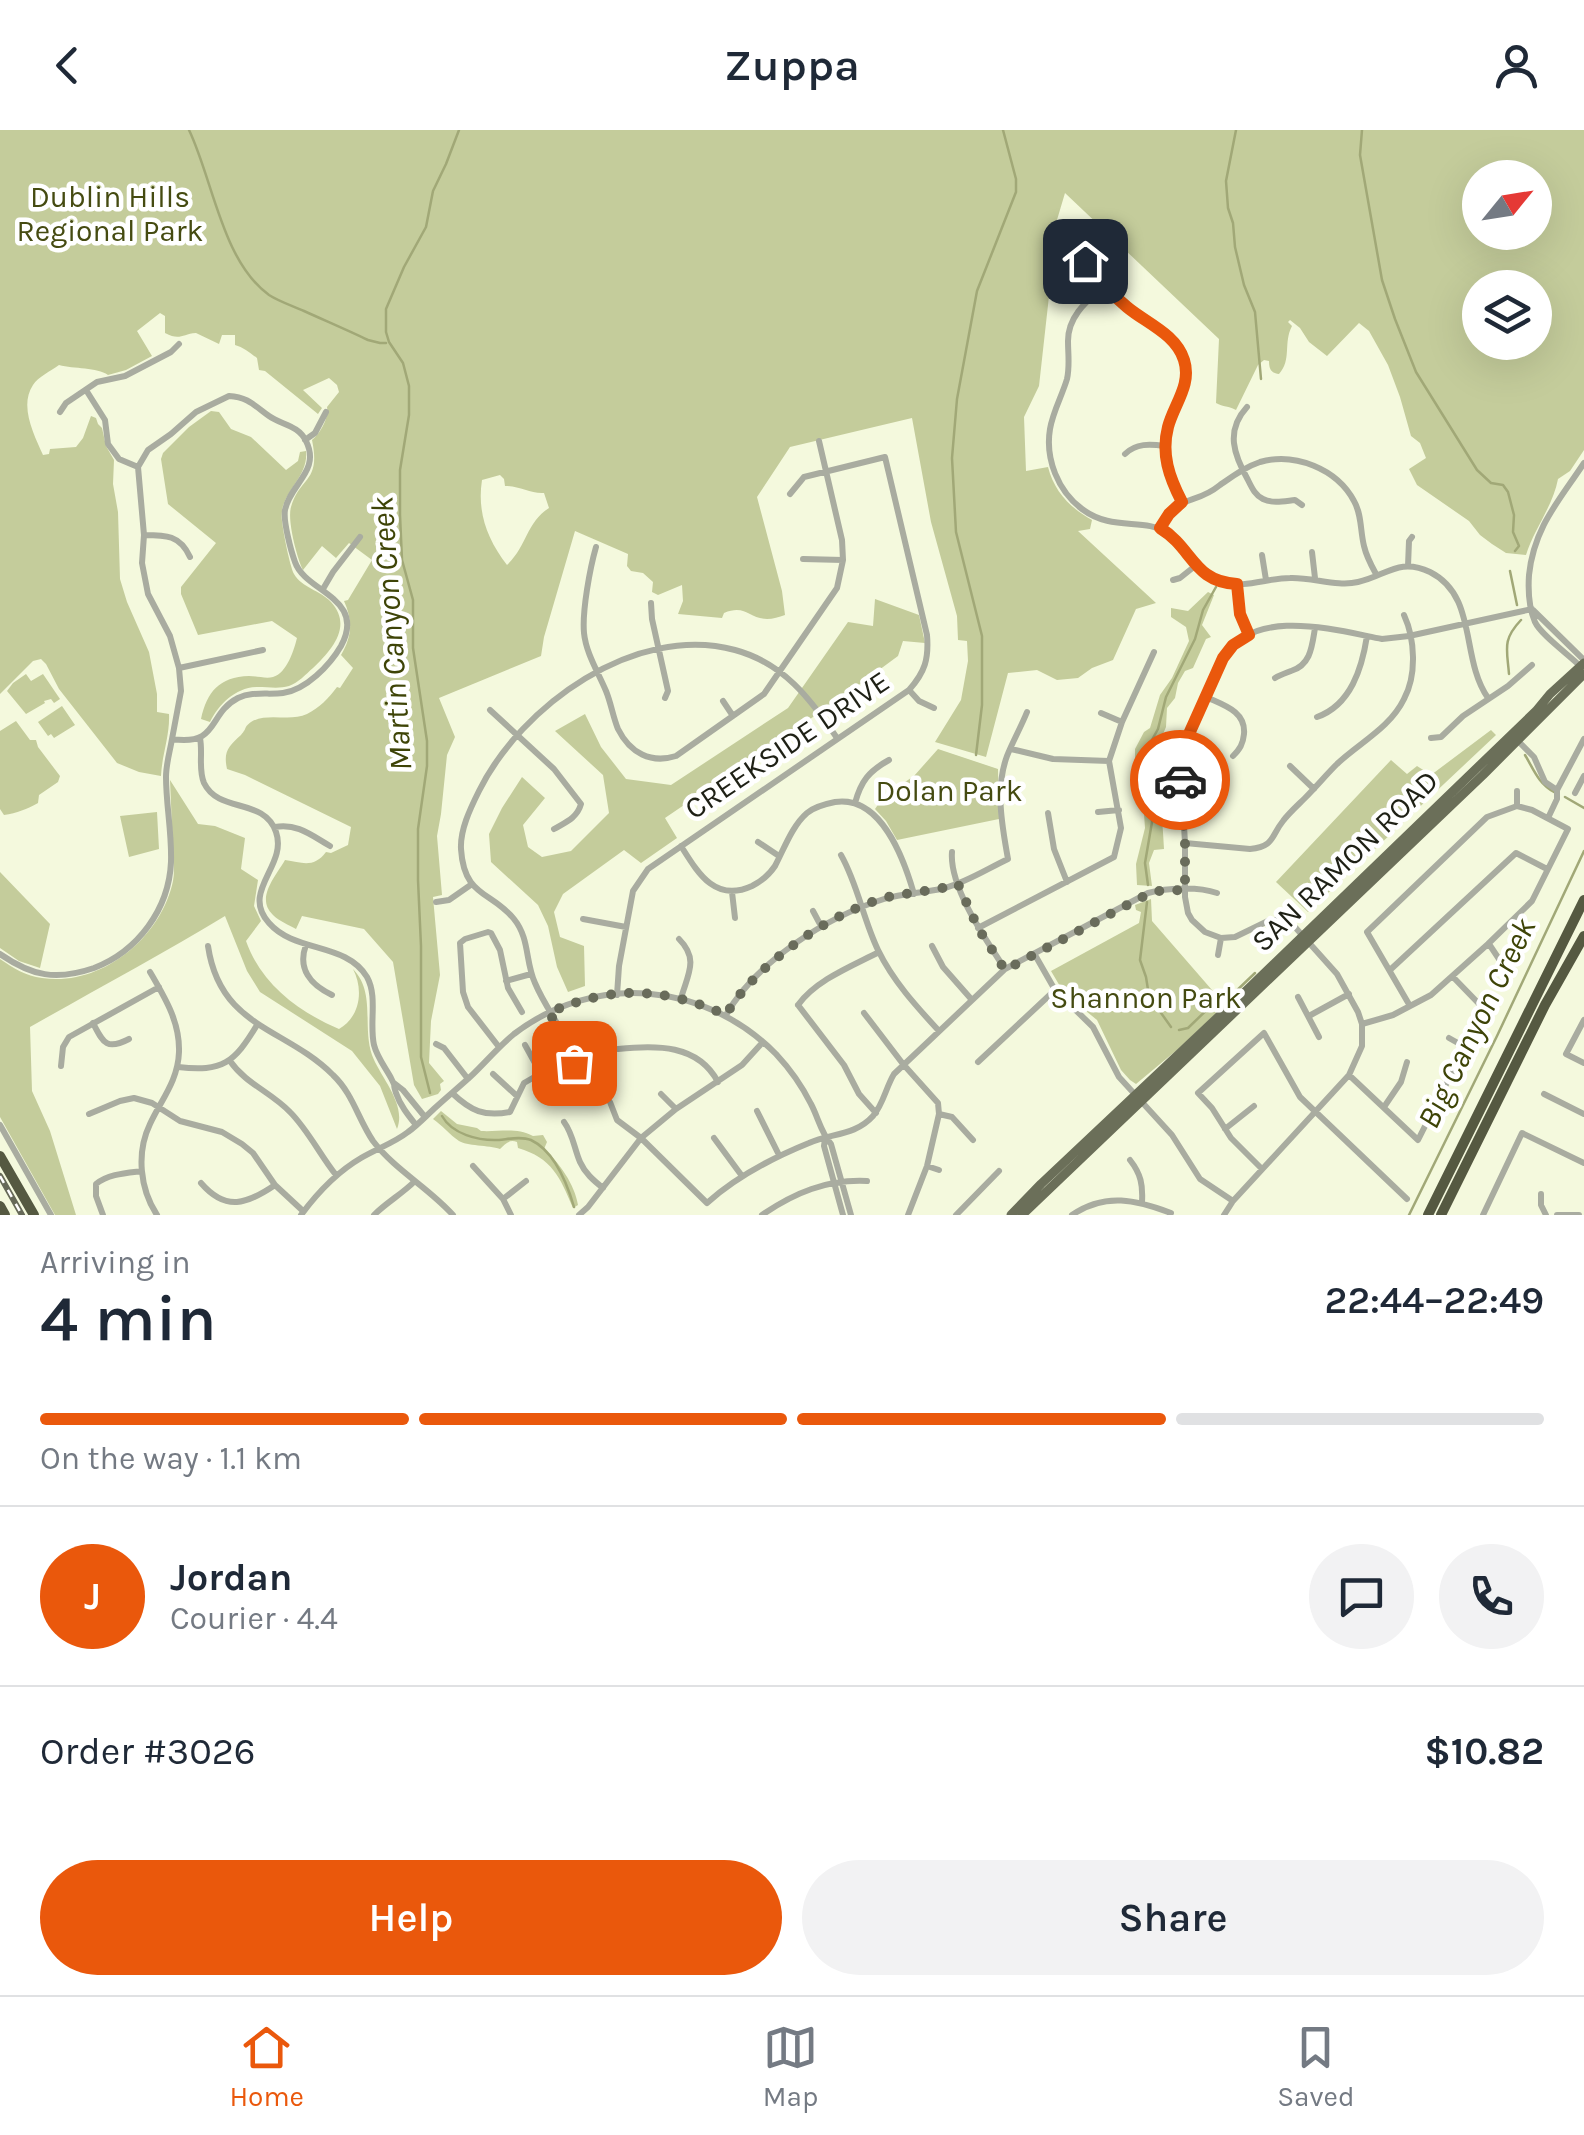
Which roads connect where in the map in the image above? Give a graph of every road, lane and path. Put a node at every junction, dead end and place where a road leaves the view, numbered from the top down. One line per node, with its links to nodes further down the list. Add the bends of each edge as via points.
1 (1062, 233): 2 (street)
2 (1104, 286): 10 (street, via 1170,338 1184,359 1186,382); 19 (street, via 1071,325 1068,373 1049,432 1050,458 1061,486 1084,510 1114,523)
3 (178, 344): 4 (street)
4 (86, 390): 6 (street); 13 (street, via 105,420 108,444 119,459)
5 (1247, 406): 14 (street, via 1233,435)
6 (60, 412)
7 (326, 412): 8 (street)
8 (306, 440): 13 (street, via 254,403 229,396 196,412 148,450); 36 (street, via 309,467 284,519 296,567)
9 (819, 441): 15 (street)
10 (1165, 446): 11 (street, via 1142,444); 17 (street)
11 (1125, 454)
12 (1584, 463): 38 (street, via 1539,531 1528,583)
13 (138, 467): 20 (street)
14 (1242, 470): 17 (street); 18 (street, via 1263,499); 31 (street, via 1283,459 1329,474 1354,501)
15 (826, 472): 16 (street, via 804,476); 28 (street); 54 (street, CREEKSIDE DRIVE, via 884,457 928,636 922,675)
16 (790, 494)
17 (1182, 502): 19 (street)
18 (1302, 504)
19 (1160, 528): 29 (street)
20 (144, 535): 26 (street, via 170,535); 50 (street, via 148,594)
21 (360, 537): 36 (street)
22 (1412, 537): 30 (street)
23 (596, 547): 52 (street, via 584,630)
24 (1312, 552): 32 (street)
25 (1262, 555): 34 (street)
26 (190, 557)
27 (804, 559): 28 (street)
28 (843, 560): 51 (street, via 837,588)
29 (1195, 566): 33 (street); 35 (street, via 1212,580)
30 (1408, 566): 31 (street); 40 (street, via 1450,587)
31 (1376, 574): 32 (street, via 1352,582)
32 (1314, 578): 34 (street)
33 (1174, 580)
34 (1266, 580): 35 (street)
35 (1237, 584): 42 (street)
36 (323, 590): 68 (street, via 340,606 346,627 329,662 304,686 237,699)
37 (651, 602): 46 (street)
38 (1532, 610): 40 (street); 49 (street, via 1540,628)
39 (1404, 615): 44 (street)
40 (1465, 626): 44 (street); 57 (street, via 1476,677)
41 (1315, 628): 42 (street, via 1272,626); 43 (street); 53 (street, via 1307,661)
42 (1249, 635): 55 (street, via 1228,651)
43 (1367, 636): 44 (street); 64 (street, via 1351,688)
44 (1409, 636): 80 (street, via 1412,675 1404,700)
45 (264, 650): 50 (street)
46 (658, 650): 51 (street, via 724,648); 52 (street); 56 (street)
47 (1154, 652): 65 (street)
48 (1532, 665): 57 (street)
49 (1583, 666): 67 (main road, SAN RAMON ROAD)
50 (180, 668): 71 (street)
51 (780, 671): 63 (street, via 764,694); 69 (street)
52 (598, 672): 63 (street, via 618,730 650,759 676,756); 66 (street, via 556,698)
53 (1275, 678)
54 (908, 690): 59 (street); 69 (street, CREEKSIDE DRIVE)
55 (1205, 697): 74 (street, via 1244,722); 93 (street, via 1180,754)
56 (665, 698)
57 (1488, 698): 70 (street)
58 (723, 701): 63 (street)
59 (934, 708)
60 (490, 710): 66 (street)
61 (1027, 712): 73 (street)
62 (1101, 713): 65 (street)
63 (733, 716)
64 (1317, 717)
65 (1122, 722): 76 (street)
66 (518, 734): 91 (street, via 581,804 574,818); 101 (street, via 484,782 464,828 462,860)
67 (1515, 737): 82 (street); 118 (main road, SAN RAMON ROAD)
68 (200, 738): 71 (street); 90 (street, via 201,774 209,790 260,811)
69 (836, 738): 95 (street, CREEKSIDE DRIVE)
70 (1432, 738)
71 (172, 739): 125 (street, via 166,774 170,870 146,930 111,960 70,974 35,973)
72 (1584, 739): 78 (street)
73 (1010, 749): 76 (street); 102 (street, via 1001,812 1008,859)
74 (1234, 756)
75 (889, 760): 84 (street, via 866,776)
76 (1110, 762): 86 (street)
77 (1290, 766): 80 (street)
78 (1569, 768): 79 (street); 82 (street)
79 (1584, 776): 83 (street)
80 (1314, 789): 93 (street, via 1260,848)
81 (1517, 790): 85 (street)
82 (1557, 790): 89 (street)
83 (1579, 790)
84 (855, 803): 98 (street, via 809,811); 106 (street, via 885,828)
85 (1517, 806): 89 (street); 130 (street, via 1488,817 1367,932)
86 (1119, 810): 87 (street); 100 (street, via 1114,857)
87 (1098, 812)
88 (1048, 813): 100 (street)
89 (1548, 818): 99 (street, via 1568,829)
90 (274, 828): 94 (street, via 290,825); 121 (street, via 278,852 260,888 261,910 273,928)
91 (554, 830)
92 (758, 842): 98 (street)
93 (1185, 843): 103 (street)
94 (330, 846)
95 (680, 846): 104 (street, via 707,882); 114 (street, CREEKSIDE DRIVE, via 648,869 633,892)
96 (952, 852): 102 (street)
97 (841, 855): 109 (street)
98 (779, 856): 104 (street, via 764,880)
99 (1547, 870): 120 (street, via 1532,901); 130 (street, via 1516,852)
100 (1067, 882): 115 (street)
101 (472, 884): 108 (street); 132 (street, via 523,932)
102 (958, 884): 106 (street); 115 (street)
103 (1185, 890): 105 (street); 117 (street, via 1192,920); 126 (street, via 1148,894)
104 (732, 892): 112 (street)
105 (1216, 893)
106 (914, 894): 109 (street)
107 (1584, 900): 249 (highway)
108 (436, 902)
109 (862, 908): 113 (street); 124 (street)
110 (813, 911): 113 (street)
111 (583, 918): 114 (street)
112 (735, 918)
113 (821, 926): 147 (street, via 753,979)
114 (626, 927): 139 (street, CREEKSIDE DRIVE)
115 (978, 928): 129 (street)
116 (1584, 936): 250 (highway)
117 (1221, 938): 118 (street, via 1278,919); 127 (street)
118 (1306, 938): 138 (street); 182 (main road, SAN RAMON ROAD)
119 (679, 940): 141 (street, via 691,964)
120 (1488, 944): 128 (street); 133 (street)
121 (306, 945): 137 (street, via 302,956 310,980); 175 (street, via 349,959 366,975 374,1043)
122 (208, 946): 152 (street, via 228,998)
123 (932, 946): 142 (street)
124 (879, 952): 153 (street); 189 (street, via 795,1005)
125 (0, 954)
126 (1035, 955): 129 (street); 136 (street)
127 (1218, 955)
128 (1505, 968)
129 (1005, 970): 142 (street)
130 (1390, 970): 143 (street)
131 (150, 972): 135 (street)
132 (531, 974): 134 (street); 145 (street)
133 (1453, 977): 143 (street); 162 (street, via 1484,1009)
134 (506, 982): 144 (street); 160 (street, via 490,933 460,944 468,1007)
135 (159, 988): 150 (street); 170 (street, via 176,1024)
136 (1055, 990): 165 (street); 182 (street, via 1093,1027)
137 (332, 994)
138 (1348, 994): 148 (street); 151 (street)
139 (616, 995): 141 (street); 145 (street)
140 (1298, 997): 148 (street)
141 (682, 998): 147 (street)
142 (972, 1000): 153 (street)
143 (1410, 1006): 151 (street)
144 (522, 1012)
145 (548, 1013): 160 (street); 163 (street)
146 (864, 1013): 168 (street)
147 (726, 1015): 157 (street)
148 (1309, 1016): 154 (street)
149 (1584, 1020): 167 (street, via 1566,1054)
150 (93, 1023): 156 (street, via 108,1044); 169 (street, via 65,1042)
151 (1362, 1024): 173 (street, via 1362,1046)
152 (257, 1025): 164 (street); 203 (street, via 331,1072)
153 (939, 1030): 168 (street)
154 (1320, 1037)
155 (1449, 1038): 162 (street)
156 (128, 1040)
157 (762, 1042): 177 (street); 201 (street, via 800,1085)
158 (436, 1044): 174 (street)
159 (525, 1045): 172 (street)
160 (499, 1047): 174 (street)
161 (618, 1048): 177 (street, via 686,1053)
162 (1465, 1048): 186 (street, via 1418,1140)
163 (570, 1053): 172 (street); 176 (street)
164 (230, 1061): 170 (street, via 205,1070); 214 (street, via 291,1112)
165 (978, 1062)
166 (1408, 1062): 186 (street)
167 (1584, 1063)
168 (903, 1064): 189 (street); 192 (street)
169 (61, 1066)
170 (178, 1066): 185 (street)
171 (493, 1074): 181 (street)
172 (541, 1074): 181 (street)
173 (1349, 1075): 186 (street); 190 (street)
174 (468, 1079): 178 (street)
175 (393, 1082): 194 (street); 197 (street)
176 (583, 1082)
177 (718, 1082): 187 (street)
178 (452, 1093): 181 (street, via 469,1108 494,1115 510,1112); 194 (street)
179 (661, 1094): 187 (street)
180 (1544, 1094): 193 (street)
181 (517, 1096)
182 (1138, 1098): 226 (street, via 1200,1178); 244 (main road, SAN RAMON ROAD); 245 (main road, SAN RAMON ROAD)
183 (610, 1102): 199 (street, via 618,1120)
184 (1254, 1106): 198 (street)
185 (159, 1108): 191 (street, via 127,1099); 212 (street, via 146,1133); 221 (street, via 242,1144)
186 (1384, 1108)
187 (676, 1109): 199 (street)
188 (757, 1112): 204 (street)
189 (876, 1113): 201 (street, via 850,1133)
190 (1316, 1113): 198 (street, via 1264,1033 1198,1093); 210 (street); 225 (street)
191 (89, 1114)
192 (940, 1114): 202 (street); 209 (street)
193 (1584, 1114)
194 (426, 1116): 197 (street)
195 (564, 1122): 222 (street, via 587,1174)
196 (0, 1124): 232 (street)
197 (416, 1125): 203 (street)
198 (1225, 1129): 210 (street)
199 (641, 1138): 215 (street, via 706,1203); 222 (street)
200 (714, 1138): 215 (street)
201 (825, 1138): 204 (street); 218 (street)
202 (974, 1140)
203 (380, 1148): 214 (street); 217 (street)
204 (780, 1155): 215 (street)
205 (0, 1156): 231 (highway)
206 (1130, 1160): 227 (street, via 1140,1174)
207 (1584, 1163): 251 (street, via 1522,1133)
208 (474, 1166): 224 (street)
209 (927, 1166): 211 (street); 242 (street)
210 (1262, 1169): 226 (street)
211 (939, 1170)
212 (142, 1171): 233 (street, via 96,1184); 234 (street)
213 (999, 1171): 243 (street)
214 (336, 1175): 229 (street)
215 (742, 1176)
216 (526, 1180): 224 (street)
217 (415, 1181): 235 (street); 236 (street)
218 (838, 1182): 219 (street); 239 (street, via 797,1194); 240 (street); 241 (street)
219 (866, 1182)
220 (201, 1183): 221 (street, via 214,1196 240,1203)
221 (275, 1185): 229 (street)
222 (603, 1188): 238 (street)
223 (1542, 1194): 252 (street)
224 (503, 1199): 237 (street)
225 (1407, 1199)
226 (1233, 1201): 248 (street)
227 (1142, 1202): 246 (street, via 1102,1201); 247 (street)
228 (0, 1206): 230 (highway)
229 (302, 1213)
230 (5, 1215)
231 (34, 1215)
232 (51, 1215)
233 (103, 1215)
234 (157, 1215)
235 (374, 1215)
236 (453, 1215)
237 (510, 1215)
238 (579, 1215)
239 (762, 1215)
240 (843, 1215)
241 (851, 1215)
242 (908, 1215)
243 (956, 1215)
244 (1011, 1215)
245 (1022, 1215)
246 (1072, 1215)
247 (1170, 1215)
248 (1224, 1215)
249 (1428, 1215)
250 (1442, 1215)
251 (1483, 1215)
252 (1546, 1215)
253 (1557, 1215): 254 (street)
254 (1579, 1215)

